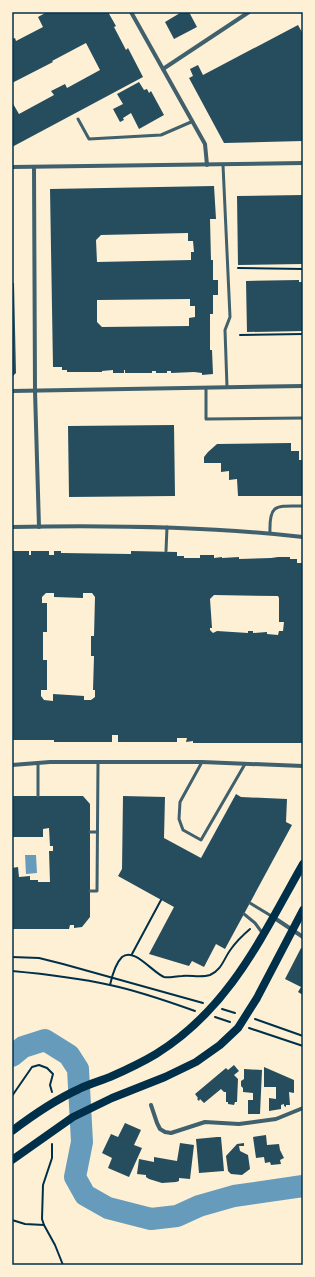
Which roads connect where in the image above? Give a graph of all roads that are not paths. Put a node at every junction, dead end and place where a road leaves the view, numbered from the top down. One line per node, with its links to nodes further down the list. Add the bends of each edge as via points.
1 (137, 12): 3 (lane)
2 (249, 12): 4 (street)
3 (132, 13): 4 (street)
4 (163, 69): 6 (street)
5 (78, 119): 6 (lane, via 89,139 160,135)
6 (191, 122): 8 (street, via 205,144)
7 (303, 163): 9 (street)
8 (207, 165): 9 (street); 11 (street)
9 (223, 165): 13 (lane, via 230,317 225,330)
10 (12, 167): 11 (street)
11 (34, 167): 16 (street)
12 (303, 386): 13 (street)
13 (227, 387): 14 (street)
14 (206, 388): 16 (street); 17 (lane, via 206,419)
15 (12, 391): 16 (street)
16 (35, 391): 20 (street)
17 (303, 418)
18 (303, 506): 22 (lane, via 282,506 274,510 270,517)
19 (12, 527): 20 (street)
20 (39, 527): 21 (street)
21 (167, 527): 22 (street); 24 (lane)
22 (270, 533): 23 (street)
23 (303, 537)
24 (166, 551)
25 (98, 762): 26 (street); 27 (street); 33 (lane)
26 (202, 762): 28 (street); 28 (lane, via 180,802 179,819 184,830 201,840)
27 (38, 763): 29 (street); 31 (lane)
28 (245, 764): 30 (street)
29 (12, 765)
30 (303, 766)
31 (38, 796)
32 (90, 832): 33 (lane)
33 (97, 832): 35 (lane, via 97,891)
34 (303, 864): 39 (main road)
35 (90, 891)
36 (250, 903): 39 (lane)
37 (303, 910): 40 (main road)
38 (244, 914): 41 (lane)
39 (273, 917): 40 (street); 41 (main road)
40 (292, 930): 42 (street); 46 (main road, via 257,998 238,1028 208,1054 165,1077 73,1117)
41 (264, 935): 45 (main road, via 224,994 198,1022 176,1040 135,1066 56,1100)
42 (303, 937)
43 (151, 1105): 44 (street, via 160,1129 171,1133 205,1122 239,1124 276,1119)
44 (303, 1108)
45 (12, 1131)
46 (12, 1160)

